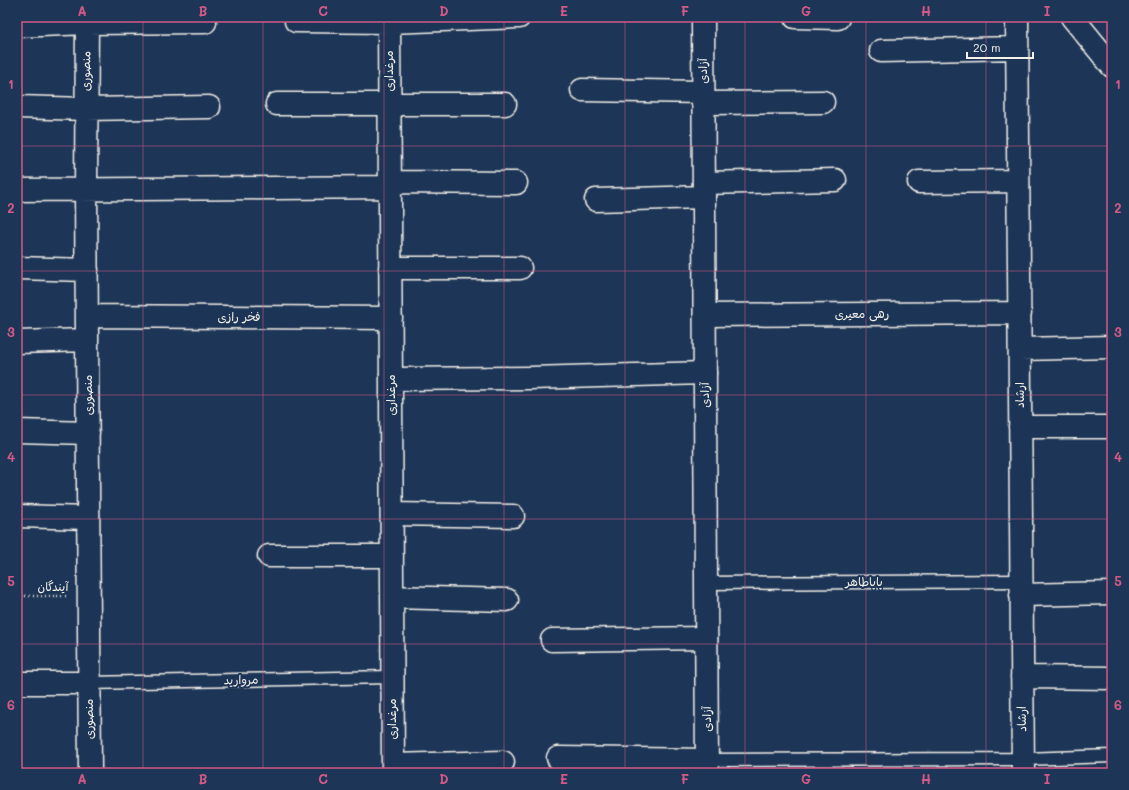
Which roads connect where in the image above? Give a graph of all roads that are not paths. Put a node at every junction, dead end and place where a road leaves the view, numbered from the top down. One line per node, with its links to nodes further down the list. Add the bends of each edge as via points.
1 (703, 17): 16 (street, آزادی)
2 (795, 17): 6 (street)
3 (1017, 17): 12 (street, ارشاد)
4 (1072, 17): 14 (street)
5 (519, 18): 7 (street)
6 (838, 18)
7 (389, 19): 9 (street); 18 (street, مرغداری)
8 (87, 20): 10 (street); 11 (street); 23 (street, منصوری)
9 (296, 20)
10 (205, 22)
11 (17, 26)
12 (1017, 48): 13 (street); 25 (street, ارشاد)
13 (881, 50)
14 (1112, 66)
15 (582, 90): 16 (street)
16 (703, 98): 17 (street); 31 (street, آزادی)
17 (824, 102)
18 (389, 103): 19 (street); 20 (street); 28 (street, مرغداری)
19 (277, 104)
20 (505, 104)
21 (17, 107): 23 (street)
22 (209, 107): 23 (street)
23 (86, 108): 30 (street, منصوری)
24 (835, 180): 31 (street)
25 (1018, 181): 26 (street); 37 (street, ارشاد)
26 (919, 182)
27 (516, 183): 28 (street)
28 (390, 185): 30 (street); 34 (street, مرغداری)
29 (17, 190): 30 (street)
30 (86, 190): 36 (street, منصوری)
31 (704, 190): 32 (street); 39 (street, آزادی)
32 (596, 200)
33 (17, 268): 36 (street)
34 (390, 268): 35 (street); 40 (street, مرغداری)
35 (520, 268)
36 (87, 270): 38 (street, منصوری)
37 (1020, 313): 39 (street, رهی معیری); 44 (street, ارشاد)
38 (87, 316): 40 (street, فخر رازی); 41 (street, منصوری)
39 (705, 316): 45 (street, آزادی)
40 (391, 318): 46 (street, مرغداری)
41 (87, 340): 42 (street); 50 (street, منصوری)
42 (17, 342)
43 (1112, 347): 44 (street)
44 (1020, 349): 47 (street, ارشاد)
45 (705, 373): 46 (street); 57 (street, آزادی)
46 (391, 379): 51 (street, مرغداری)
47 (1020, 427): 48 (street); 58 (street, ارشاد)
48 (1112, 427)
49 (17, 431): 50 (street)
50 (88, 433): 54 (street, منصوری)
51 (392, 514): 53 (street); 56 (street, مرغداری)
52 (17, 516): 54 (street)
53 (513, 516)
54 (88, 518): 68 (street, منصوری)
55 (269, 556): 56 (street)
56 (392, 556): 60 (street, مرغداری)
57 (706, 583): 58 (lane, باباطاهر); 62 (street, آزادی)
58 (1021, 588): 59 (street); 65 (street, ارشاد)
59 (1112, 593)
60 (392, 597): 61 (street); 64 (street, مرغداری)
61 (507, 600)
62 (706, 638): 63 (street); 72 (street, آزادی)
63 (552, 640)
64 (392, 677): 68 (lane, مروارید); 74 (street, مرغداری)
65 (1022, 678): 66 (street); 73 (street, ارشاد)
66 (1112, 678)
67 (17, 683): 68 (street)
68 (89, 683): 75 (street, منصوری)
69 (1112, 756): 73 (lane)
70 (558, 758): 72 (street)
71 (503, 762): 74 (street)
72 (707, 766): 73 (lane)
73 (1023, 766)
74 (392, 769)
75 (90, 773)

